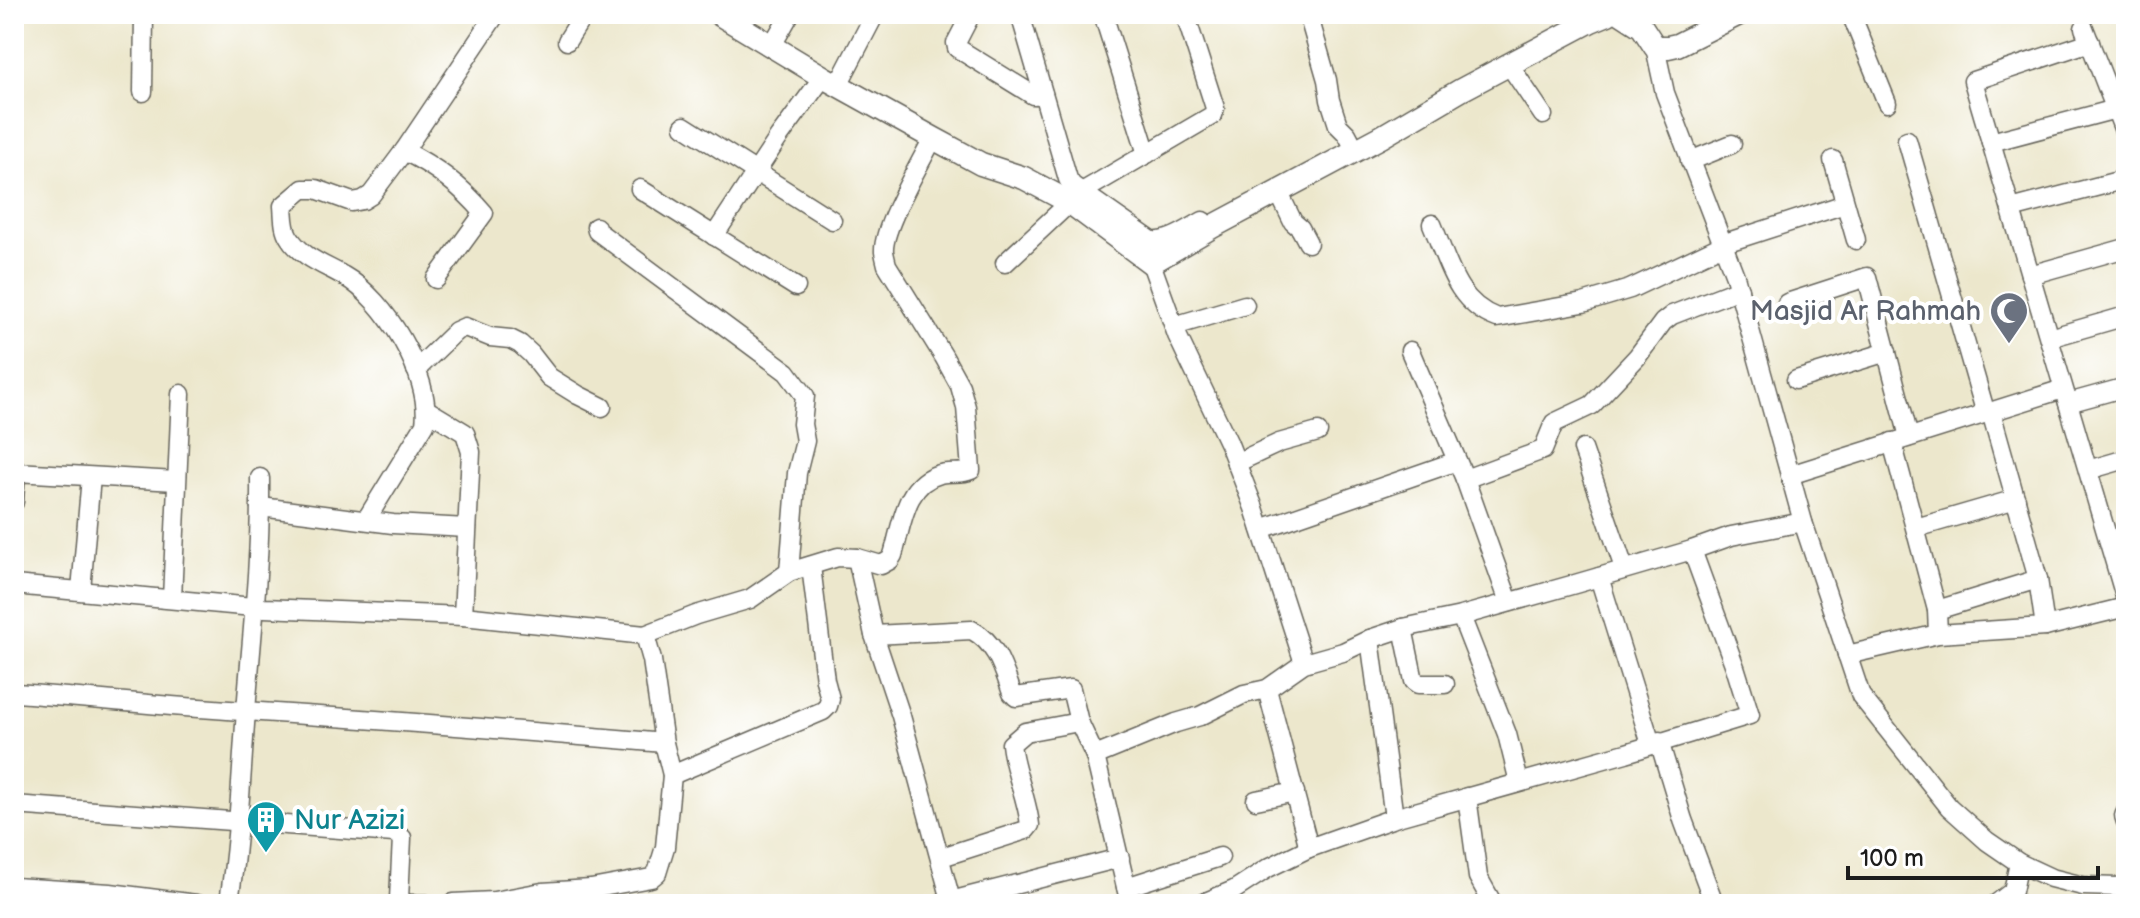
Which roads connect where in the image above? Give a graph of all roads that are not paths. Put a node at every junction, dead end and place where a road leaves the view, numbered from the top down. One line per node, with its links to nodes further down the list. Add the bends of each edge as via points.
1 (144, 14): 21 (street)
2 (496, 14): 33 (street)
3 (584, 14): 16 (street)
4 (719, 14): 17 (street)
5 (790, 14): 17 (street)
6 (875, 14): 20 (street)
7 (971, 14): 22 (street, via 957,48 1033,95)
8 (1020, 14): 22 (street)
9 (1103, 14): 34 (street)
10 (1185, 14): 34 (street, via 1215,112)
11 (1308, 14): 31 (street)
12 (1622, 14): 18 (street, via 1642,27)
13 (1739, 14): 18 (street, via 1677,45)
14 (1851, 14): 23 (street)
15 (1595, 16): 19 (street)
16 (567, 41)
17 (771, 47): 20 (street)
18 (1655, 47): 36 (street)
19 (1510, 66): 25 (street); 31 (street)
20 (831, 81): 28 (street); 38 (street, via 779,137)
21 (143, 92)
22 (1043, 94): 42 (street)
23 (1887, 103)
24 (2116, 109): 27 (street); 30 (street); 30 (street, via 2087,35 1973,81)
25 (1543, 115)
26 (684, 126): 38 (street)
27 (2126, 136)
28 (933, 138): 42 (street, via 981,164); 96 (street, via 898,207 884,252 960,386 971,470 930,478 908,499 890,560 876,565)
29 (1907, 140): 73 (street)
30 (1991, 142): 44 (street)
31 (1352, 143): 41 (street)
32 (1732, 144): 36 (street)
33 (404, 151): 56 (street, via 450,179 484,213); 66 (street, via 363,200 303,189 283,206 289,237 371,298 388,316)
34 (1147, 154): 42 (street)
35 (1833, 160): 43 (street)
36 (1690, 161): 51 (street)
37 (1304, 168): 42 (street, via 1159,242)
38 (756, 171): 45 (street); 48 (street)
39 (2126, 179): 44 (street)
40 (640, 189): 48 (street)
41 (1279, 193): 50 (street); 54 (street)
42 (1075, 197): 53 (street); 54 (street)
43 (1845, 204): 49 (street); 51 (street)
44 (2011, 209): 55 (street)
45 (832, 220)
46 (1432, 224): 51 (street, via 1461,292 1497,318 1630,289)
47 (596, 227): 99 (street, via 787,372 805,396 805,441 797,473)
48 (714, 236): 57 (street)
49 (1856, 240)
50 (1308, 243)
51 (1723, 244): 58 (street)
52 (2126, 248): 55 (street)
53 (1005, 263)
54 (1151, 263): 62 (street)
55 (2030, 275): 63 (street)
56 (436, 279)
57 (796, 287)
58 (1739, 289): 79 (street, via 1663,322 1592,405 1554,423 1543,450); 81 (street)
59 (1787, 303): 65 (street, via 1867,277)
60 (1245, 305): 62 (street)
61 (2126, 316): 63 (street)
62 (1174, 326): 78 (street)
63 (2049, 338): 70 (street)
64 (1410, 351): 79 (street)
65 (1887, 352): 67 (street); 75 (street)
66 (416, 370): 71 (street, via 465,327 520,344 549,377); 72 (street)
67 (1796, 380)
68 (2126, 387): 70 (street)
69 (181, 394): 84 (street)
70 (2066, 396): 73 (street); 80 (street)
71 (602, 407)
72 (427, 410): 88 (street, via 425,424); 90 (street, via 465,433 472,459)
73 (1988, 413): 75 (street); 85 (street)
74 (1318, 432): 78 (street)
75 (1900, 440): 81 (street); 91 (street)
76 (1583, 449): 98 (street)
77 (2126, 459): 80 (street)
78 (1236, 463): 92 (street)
79 (1461, 470): 92 (street); 106 (street)
80 (2088, 470): 94 (street)
81 (1790, 475): 89 (street)
82 (91, 477): 84 (street); 86 (street, via 16,472); 103 (street)
83 (260, 478): 87 (street)
84 (176, 481): 104 (street)
85 (2016, 499): 91 (street); 101 (street)
86 (14, 502)
87 (261, 507): 88 (street); 108 (street)
88 (366, 520): 90 (street)
89 (1803, 522): 95 (street, via 1731,536); 118 (street)
90 (467, 528): 110 (street)
91 (1916, 528): 109 (street)
92 (1261, 529): 119 (street)
93 (2126, 532): 94 (street)
94 (2107, 537): 105 (street)
95 (1692, 550): 98 (street); 125 (street, via 1750,715)
96 (857, 558): 97 (street, via 838,557); 116 (street)
97 (811, 566): 99 (street); 128 (street, via 828,706)
98 (1624, 568): 100 (street)
99 (789, 572): 115 (street, via 750,599)
100 (1599, 577): 106 (street); 125 (street)
101 (2038, 579): 109 (street); 112 (street)
102 (14, 585): 103 (street)
103 (81, 590): 104 (street)
104 (172, 599): 108 (street)
105 (2126, 600)
106 (1509, 602): 111 (street)
107 (2126, 607): 112 (street)
108 (256, 608): 110 (street); 123 (street)
109 (1937, 610): 114 (street)
110 (463, 616): 115 (street)
111 (1461, 616): 113 (street); 129 (street, via 1507,734)
112 (2045, 627): 114 (street)
113 (1403, 628): 117 (street); 120 (street, via 1414,681)
114 (1938, 634): 118 (street)
115 (645, 635): 126 (street)
116 (874, 635): 124 (street, via 972,630 996,651 1016,697 1070,688); 147 (street, via 901,716)
117 (1370, 639): 119 (street); 135 (street)
118 (1847, 655): 142 (street, via 1861,696 1949,807)
119 (1304, 663): 121 (street)
120 (1445, 684)
121 (1267, 689): 127 (street); 130 (street)
122 (14, 693): 123 (street)
123 (246, 712): 126 (street); 136 (street)
124 (1079, 722): 127 (street); 139 (street, via 1025,732 1011,744 1028,809 1026,830)
125 (1655, 742): 129 (street); 148 (street)
126 (664, 743): 128 (street)
127 (1095, 756): 141 (street)
128 (672, 775): 152 (street, via 665,847 651,878)
129 (1519, 782): 131 (street)
130 (1295, 792): 132 (street); 138 (street)
131 (1467, 797): 135 (street); 154 (street, via 1478,877)
132 (1256, 800)
133 (14, 805): 136 (street)
134 (2126, 812): 137 (street)
135 (1394, 818): 138 (street)
136 (239, 822): 150 (street); 151 (street, via 394,833 402,838 399,899)
137 (2126, 822)
138 (1309, 848): 153 (street)
139 (948, 855)
140 (1220, 857): 145 (street)
141 (1120, 858): 145 (street); 147 (street)
142 (2019, 863): 144 (street, via 2051,878); 155 (street, via 2013,891)
143 (14, 887): 146 (street)
144 (2123, 891)
145 (1128, 895)
146 (111, 898): 149 (street)
147 (945, 902)
148 (1714, 903)
149 (196, 904)
150 (225, 904)
151 (428, 904): 152 (street)
152 (453, 904)
153 (1201, 904)
154 (1493, 904)
155 (1996, 904)

